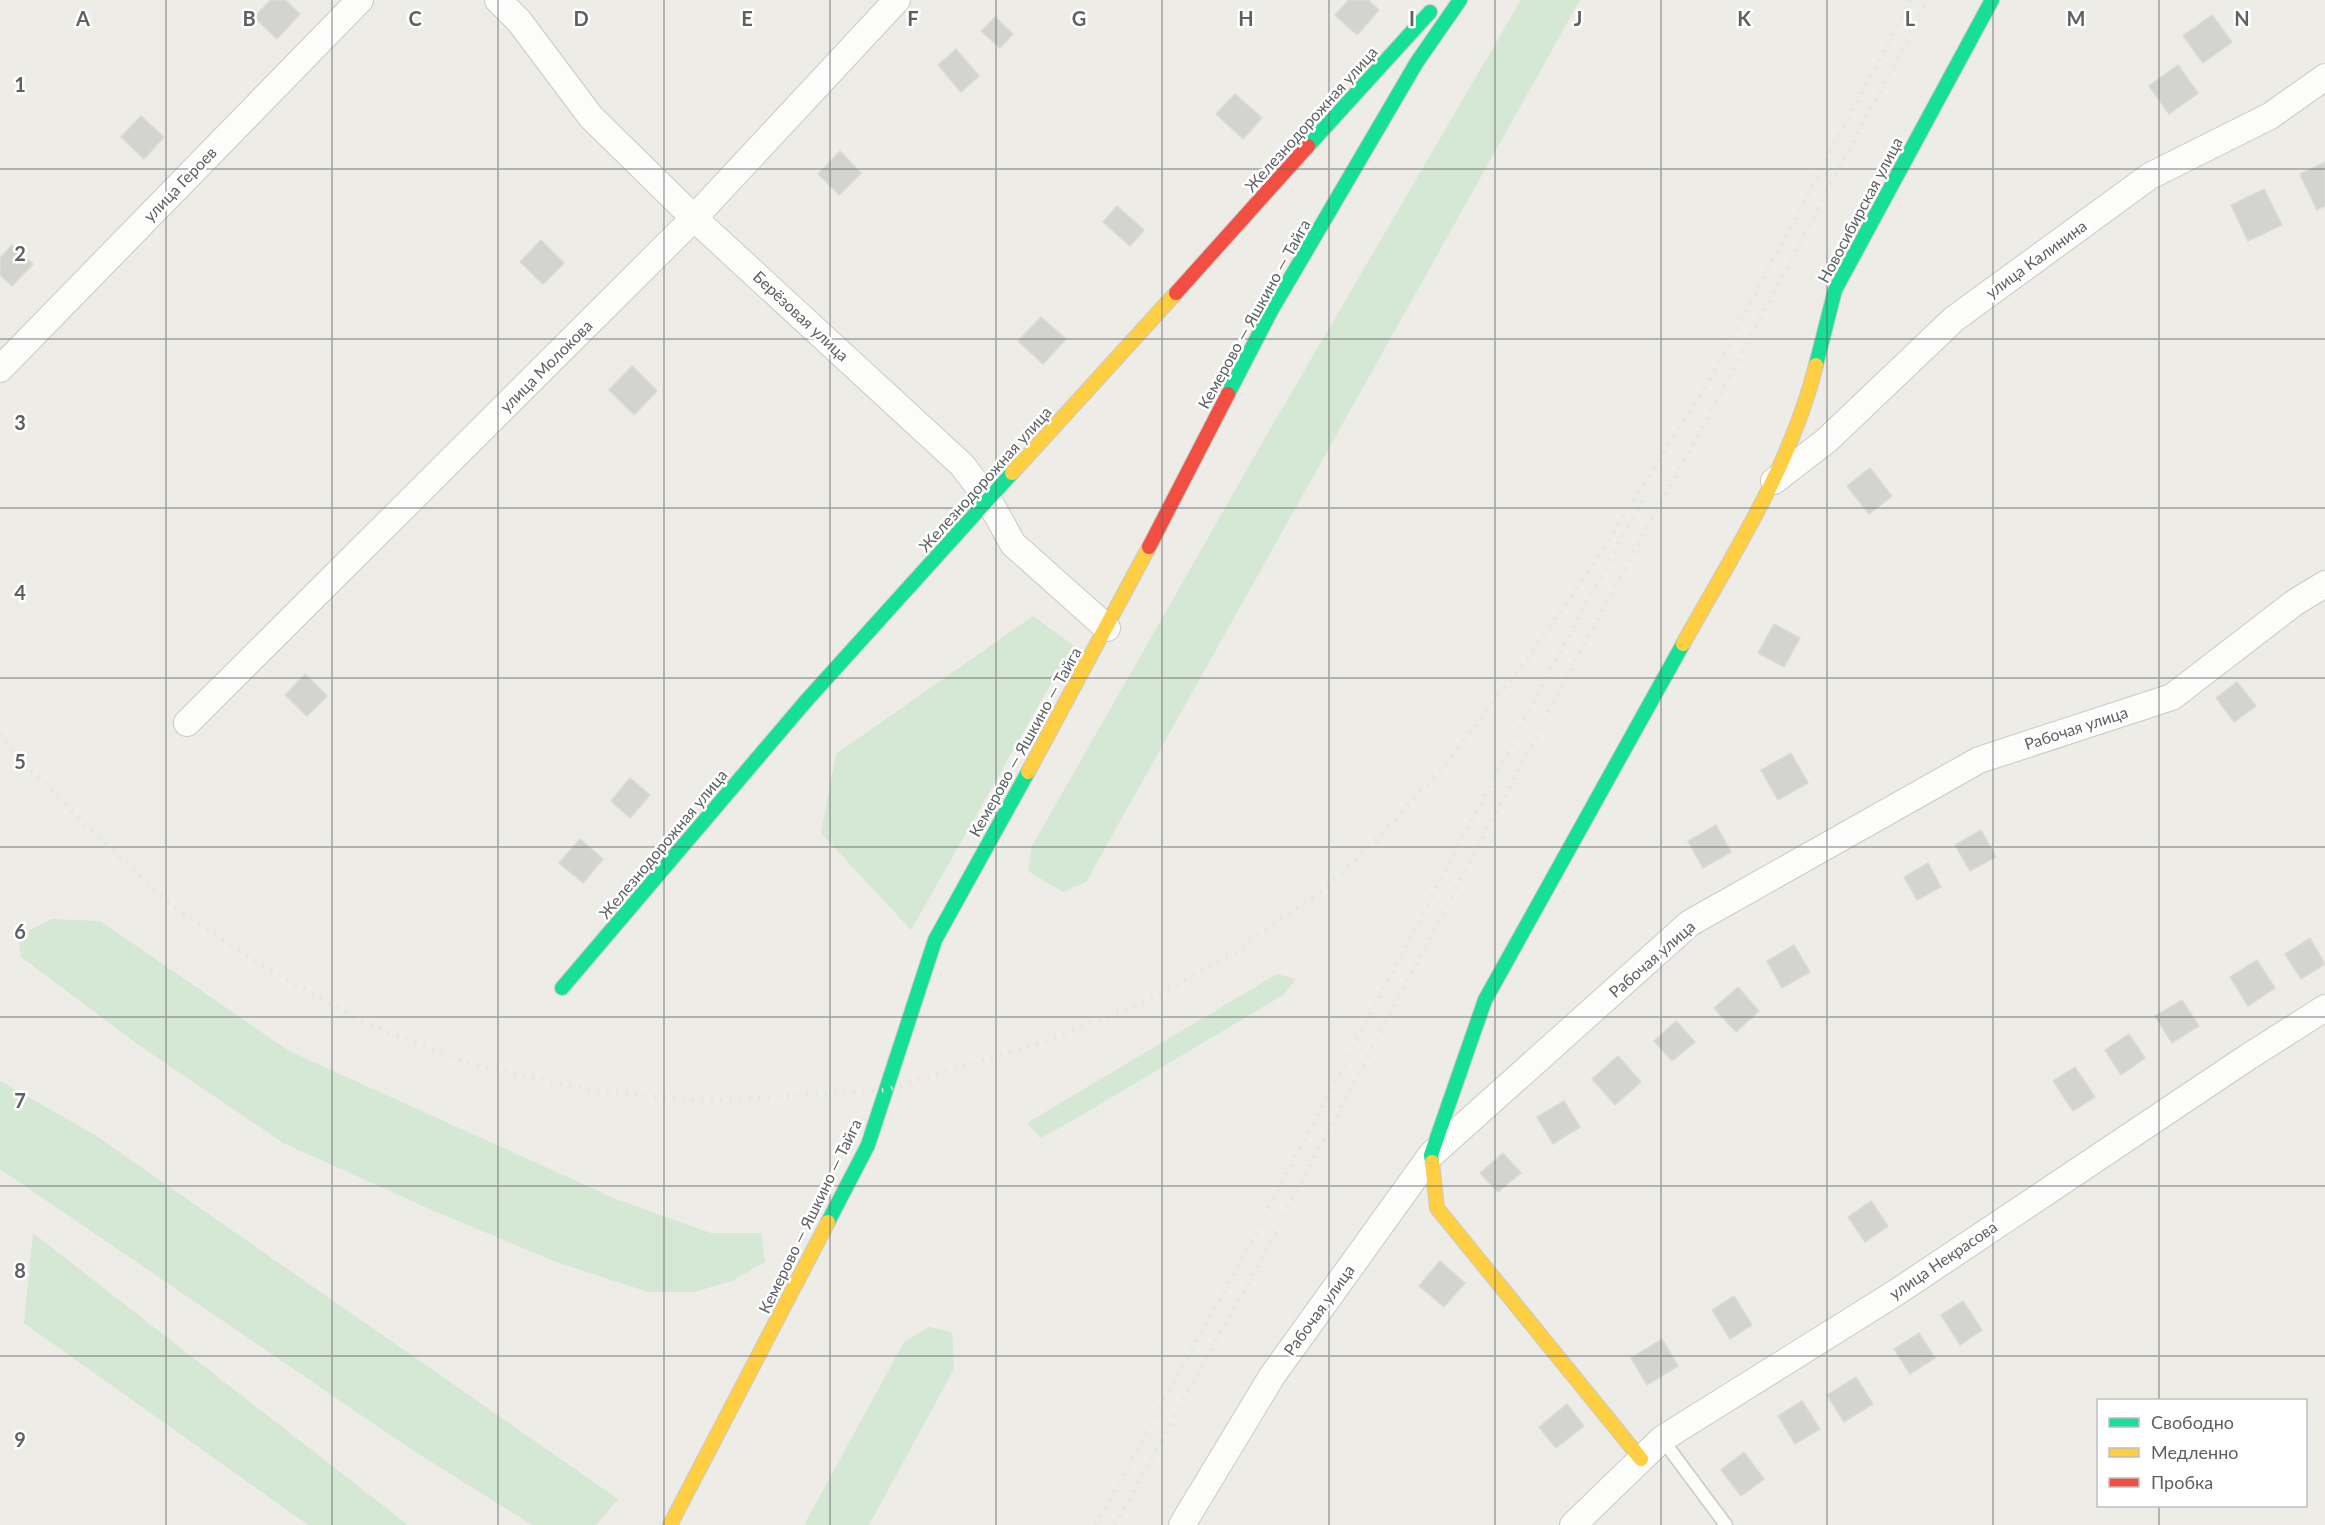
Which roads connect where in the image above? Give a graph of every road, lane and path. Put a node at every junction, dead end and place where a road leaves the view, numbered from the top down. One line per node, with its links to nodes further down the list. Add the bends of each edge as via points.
1 (360, 0): 9 (street, улица Героев)
2 (498, 0): 8 (street, Берёзовая улица, via 519,21 591,117)
3 (897, 0): 8 (street, улица Молокова)
4 (1442, 0): 11 (street, Железнодорожная улица)
5 (1460, 0): 13 (street, Кемерово — Яшкино — Тайга, via 1417,62 1271,311)
6 (1992, 0): 10 (street, Новосибирская улица, via 1835,290 1808,398)
7 (2325, 76): 10 (street, улица Калинина, via 2270,116 2150,176 1963,312 1827,440)
8 (694, 218): 11 (street, Берёзовая улица, via 962,465); 14 (street, улица Молокова)
9 (0, 369)
10 (1774, 481): 17 (street, Новосибирская улица, via 1485,1000)
11 (988, 499): 13 (street, Берёзовая улица, via 1013,544); 15 (street, Железнодорожная улица, via 806,701)
12 (2325, 584): 17 (street, Рабочая улица, via 2294,603 2172,697 1979,760 1690,923)
13 (1107, 627): 20 (street, Кемерово — Яшкино — Тайга, via 935,940 868,1145)
14 (187, 723)
15 (562, 988)
16 (2325, 1008): 18 (street, улица Некрасова, via 1897,1292)
17 (1431, 1155): 19 (street, via 1437,1208); 21 (street, Рабочая улица, via 1272,1376)
18 (1662, 1439): 19 (street, улица Некрасова); 23 (lane)
19 (1641, 1459): 22 (street, улица Некрасова)
20 (670, 1525)
21 (1182, 1525)
22 (1573, 1525)
23 (1726, 1525)

